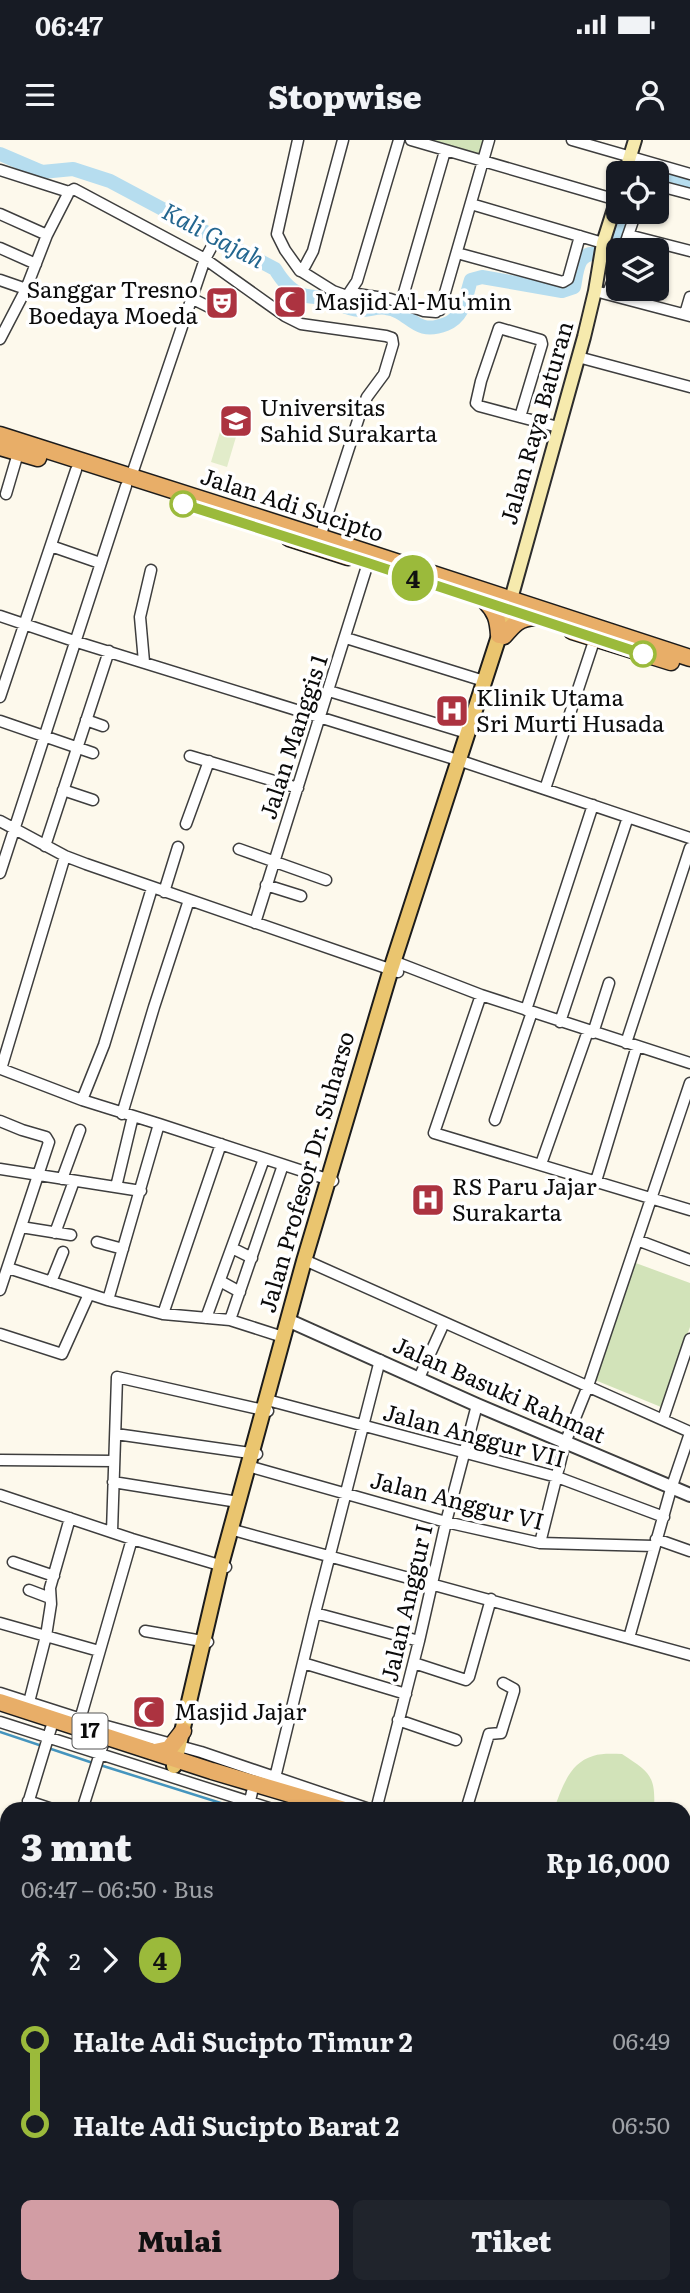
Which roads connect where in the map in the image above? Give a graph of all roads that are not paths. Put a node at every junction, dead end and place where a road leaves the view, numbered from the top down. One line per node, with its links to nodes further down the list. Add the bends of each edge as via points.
1 (298, 140): 33 (street, via 277,234)
2 (343, 140): 33 (street, via 313,251)
3 (398, 140): 37 (street)
4 (411, 140): 8 (street)
5 (489, 140): 11 (street)
6 (572, 140): 9 (street)
7 (635, 140): 9 (main road)
8 (445, 151): 11 (street); 41 (street)
9 (630, 157): 10 (main road); 13 (street)
10 (629, 161)
11 (483, 162): 17 (street); 18 (street)
12 (0, 170): 15 (street)
13 (690, 174)
14 (669, 188): 16 (street)
15 (69, 192): 22 (street); 31 (street, via 74,189)
16 (690, 194)
17 (606, 195)
18 (471, 204): 24 (street); 30 (street)
19 (0, 214): 22 (street)
20 (610, 224): 28 (main road, Jalan Raya Baturan)
21 (632, 224): 23 (street)
22 (47, 235): 32 (street)
23 (628, 235): 26 (street); 29 (street)
24 (580, 236): 28 (street); 30 (street, via 568,279 563,282)
25 (217, 237): 31 (street)
26 (627, 238)
27 (0, 248): 32 (street)
28 (602, 250): 38 (main road, Jalan Raya Baturan)
29 (690, 251)
30 (457, 253): 41 (street, via 438,311)
31 (205, 259): 40 (street); 55 (street, via 298,323 393,340 384,374 360,414)
32 (36, 264): 36 (street)
33 (301, 271): 37 (street, via 343,295)
34 (0, 280): 36 (street)
35 (606, 286): 38 (street)
36 (26, 289): 44 (street)
37 (353, 290): 41 (street)
38 (602, 292): 43 (street); 45 (main road, Jalan Raya Baturan)
39 (690, 297): 43 (street)
40 (191, 298): 42 (street); 53 (street)
41 (401, 303)
42 (211, 308)
43 (687, 315)
44 (0, 339)
45 (578, 357): 46 (street); 48 (main road, Jalan Raya Baturan)
46 (690, 387)
47 (520, 418): 47 (street, via 542,341 499,328 476,403); 48 (street)
48 (558, 427): 61 (main road, Jalan Raya Baturan)
49 (0, 435): 53 (highway, Jalan Adi Sucipto)
50 (0, 447): 52 (highway, Jalan Adi Sucipto)
51 (16, 460): 54 (street)
52 (76, 470): 53 (highway, Jalan Adi Sucipto); 56 (street)
53 (129, 482): 55 (highway, Jalan Adi Sucipto); 57 (street); 58 (highway, Jalan Adi Sucipto)
54 (6, 494)
55 (320, 537): 61 (highway, Jalan Adi Sucipto)
56 (51, 547): 57 (street); 64 (street)
57 (100, 563): 68 (street)
58 (368, 563): 60 (highway, Jalan Adi Sucipto); 66 (street, Jalan Manggis 1)
59 (151, 570): 71 (street, via 140,617)
60 (486, 602): 61 (highway, Jalan Adi Sucipto); 65 (highway, via 495,611)
61 (512, 602): 63 (highway, Jalan Adi Sucipto); 65 (main road, Jalan Profesor Dr. Suharso); 70 (highway, Jalan Adi Sucipto)
62 (0, 616): 64 (street)
63 (535, 617): 65 (highway, via 523,618); 67 (highway, Jalan Adi Sucipto)
64 (25, 624): 68 (street); 75 (street)
65 (502, 635): 73 (main road, Jalan Profesor Dr. Suharso); 86 (main road, Jalan Profesor Dr. Suharso)
66 (345, 638): 73 (street); 74 (street, Jalan Manggis 1)
67 (595, 638): 72 (highway, Jalan Adi Sucipto); 88 (street)
68 (76, 642): 69 (street); 81 (street)
69 (109, 651): 71 (street); 77 (street)
70 (690, 658)
71 (144, 662): 76 (street)
72 (690, 669)
73 (484, 681): 80 (main road, Jalan Profesor Dr. Suharso)
74 (329, 691): 76 (street, Jalan Manggis 1); 80 (street)
75 (0, 697)
76 (320, 718): 86 (street); 87 (street, Jalan Manggis 1)
77 (86, 720): 79 (street); 82 (street)
78 (0, 721): 81 (street)
79 (103, 726)
80 (467, 733): 86 (main road, Jalan Profesor Dr. Suharso)
81 (45, 736): 82 (street); 95 (street)
82 (76, 747): 83 (street); 89 (street)
83 (93, 753)
84 (191, 756): 85 (street)
85 (209, 761): 87 (street); 94 (street)
86 (461, 761): 88 (street); 111 (main road, Jalan Profesor Dr. Suharso)
87 (298, 788): 102 (street, Jalan Manggis 1)
88 (545, 789): 91 (street)
89 (63, 790): 90 (street); 97 (street)
90 (93, 800)
91 (593, 805): 96 (street); 114 (street)
92 (0, 821): 95 (street)
93 (626, 823): 115 (street)
94 (186, 824)
95 (14, 830): 97 (street); 103 (street)
96 (690, 838)
97 (45, 846): 101 (street)
98 (178, 848): 107 (street)
99 (690, 848): 117 (street)
100 (239, 849): 102 (street)
101 (65, 856): 106 (street); 119 (street)
102 (274, 862): 104 (street); 105 (street, Jalan Manggis 1)
103 (0, 873)
104 (326, 880)
105 (266, 886): 108 (street); 110 (street, Jalan Manggis 1)
106 (152, 888): 107 (street); 121 (street, via 104,1045)
107 (164, 892): 109 (street)
108 (301, 896)
109 (189, 900): 110 (street); 122 (street, via 154,1007)
110 (255, 923): 111 (street)
111 (396, 967): 113 (street); 134 (main road, Jalan Profesor Dr. Suharso)
112 (609, 983): 116 (street)
113 (481, 995): 114 (street); 129 (street, via 434,1133)
114 (529, 1011): 115 (street); 123 (street)
115 (560, 1021): 116 (street)
116 (590, 1032): 117 (street); 129 (street)
117 (631, 1045): 118 (street); 136 (street)
118 (690, 1063)
119 (1, 1071): 121 (street)
120 (690, 1083): 139 (street)
121 (82, 1100): 122 (street)
122 (127, 1115): 125 (street); 137 (street)
123 (495, 1120)
124 (0, 1121): 132 (street, via 48,1139)
125 (159, 1124): 127 (street); 138 (street)
126 (80, 1130): 133 (street)
127 (221, 1144): 128 (street); 159 (street)
128 (264, 1158): 130 (street); 146 (street)
129 (541, 1164): 136 (street)
130 (283, 1165): 134 (street); 149 (street)
131 (0, 1169): 132 (street)
132 (37, 1175): 133 (street); 141 (street)
133 (62, 1179): 135 (street)
134 (330, 1180): 151 (main road, Jalan Profesor Dr. Suharso); 162 (main road, Jalan Profesor Dr. Suharso)
135 (74, 1181): 137 (street); 142 (street)
136 (596, 1181): 139 (street)
137 (116, 1187): 138 (street)
138 (141, 1191): 147 (street)
139 (650, 1198): 140 (street); 144 (street)
140 (690, 1210)
141 (21, 1227): 142 (street); 152 (street)
142 (55, 1233): 143 (street)
143 (71, 1235)
144 (637, 1240): 150 (street); 169 (street)
145 (97, 1242): 147 (street)
146 (232, 1248): 149 (street); 153 (street)
147 (123, 1249): 158 (street)
148 (63, 1252): 154 (street)
149 (252, 1258): 156 (street)
150 (690, 1260)
151 (309, 1262): 162 (main road, Jalan Profesor Dr. Suharso); 163 (street)
152 (4, 1273): 154 (street); 155 (street)
153 (220, 1281): 156 (street); 160 (street)
154 (51, 1282): 157 (street)
155 (0, 1290)
156 (240, 1292): 161 (street)
157 (89, 1294): 158 (street); 164 (street, via 62,1354)
158 (108, 1300): 159 (street)
159 (163, 1314): 160 (street)
160 (206, 1318): 161 (street)
161 (230, 1321): 165 (street)
162 (290, 1321): 165 (main road, Jalan Profesor Dr. Suharso); 167 (street, Jalan Basuki Rahmat)
163 (444, 1323): 168 (street); 169 (street)
164 (0, 1334)
165 (285, 1338): 171 (main road, Jalan Profesor Dr. Suharso)
166 (690, 1339): 172 (street)
167 (380, 1360): 168 (street, Jalan Basuki Rahmat); 173 (street)
168 (419, 1378): 170 (street, Jalan Basuki Rahmat)
169 (588, 1387): 172 (street); 176 (street)
170 (477, 1405): 176 (street, Jalan Basuki Rahmat); 177 (street, Jalan Anggur I)
171 (267, 1407): 173 (street, Jalan Anggur VII); 175 (street, Jalan Anggur VII, via 120,1377 116,1380); 178 (main road, Jalan Profesor Dr. Suharso)
172 (663, 1419): 174 (street)
173 (362, 1426): 177 (street, Jalan Anggur VII); 184 (street)
174 (690, 1433): 183 (street)
175 (116, 1434): 178 (street, Jalan Anggur VI); 180 (street)
176 (565, 1443): 181 (street); 183 (street, Jalan Basuki Rahmat)
177 (464, 1454): 181 (street, Jalan Anggur VII); 190 (street, Jalan Anggur I)
178 (255, 1458): 184 (street, Jalan Anggur VI); 187 (main road, Jalan Profesor Dr. Suharso); 191 (main road, Jalan Profesor Dr. Suharso)
179 (0, 1460): 180 (street)
180 (114, 1461): 182 (street)
181 (557, 1477): 188 (street, Jalan Anggur VII); 194 (street)
182 (113, 1482): 187 (street); 192 (street)
183 (671, 1489): 186 (street, Jalan Basuki Rahmat); 188 (street)
184 (346, 1493): 190 (street, Jalan Anggur VI); 197 (street)
185 (0, 1495): 189 (street)
186 (690, 1495)
187 (238, 1502): 199 (main road, Jalan Profesor Dr. Suharso)
188 (664, 1517): 195 (street)
189 (70, 1518): 192 (street); 200 (street)
190 (446, 1522): 194 (street, Jalan Anggur VI); 201 (street, Jalan Anggur I)
191 (237, 1531): 197 (street); 199 (main road, Jalan Profesor Dr. Suharso)
192 (112, 1532): 193 (street)
193 (132, 1539): 199 (street); 212 (street)
194 (540, 1543): 195 (street, Jalan Anggur VI)
195 (655, 1543): 196 (street, Jalan Anggur VI); 209 (street)
196 (690, 1551)
197 (330, 1557): 201 (street); 205 (street)
198 (13, 1562): 200 (street)
199 (224, 1566): 211 (main road, Jalan Profesor Dr. Suharso)
200 (54, 1576): 203 (street)
201 (431, 1583): 204 (street); 210 (street, Jalan Anggur I)
202 (29, 1590): 203 (street)
203 (50, 1598): 208 (street)
204 (491, 1600): 209 (street); 215 (street, via 466,1680)
205 (314, 1613): 210 (street); 214 (street)
206 (0, 1623): 208 (street)
207 (145, 1630): 211 (street)
208 (46, 1636): 212 (street); 220 (street)
209 (629, 1638): 213 (street)
210 (419, 1641): 215 (street, Jalan Anggur I)
211 (206, 1642): 227 (main road, Jalan Profesor Dr. Suharso)
212 (99, 1651): 224 (street)
213 (690, 1655)
214 (303, 1663): 218 (street); 229 (street)
215 (414, 1663): 218 (street, Jalan Anggur I)
216 (503, 1683): 235 (street, via 515,1690 501,1733 489,1734)
217 (0, 1693): 220 (street)
218 (406, 1694): 222 (street, Jalan Anggur I)
219 (0, 1702): 220 (highway, 17)
220 (28, 1706): 224 (highway, 17)
221 (0, 1711): 226 (highway, 17)
222 (398, 1720): 225 (street); 234 (street, Jalan Anggur I)
223 (0, 1722): 226 (street)
224 (79, 1723): 227 (street); 227 (highway, 17, via 155,1752)
225 (456, 1740)
226 (48, 1741): 228 (highway, 17); 231 (street)
227 (180, 1751): 228 (highway, 17); 229 (street); 229 (highway, 17, via 197,1766); 230 (highway, 17)
228 (99, 1757): 230 (street); 232 (street)
229 (273, 1783): 233 (highway, 17)
230 (250, 1801)
231 (28, 1802)
232 (85, 1802)
233 (330, 1802)
234 (370, 1802)
235 (468, 1802)
236 (0, 2003): 237 (street)
237 (0, 2016)

